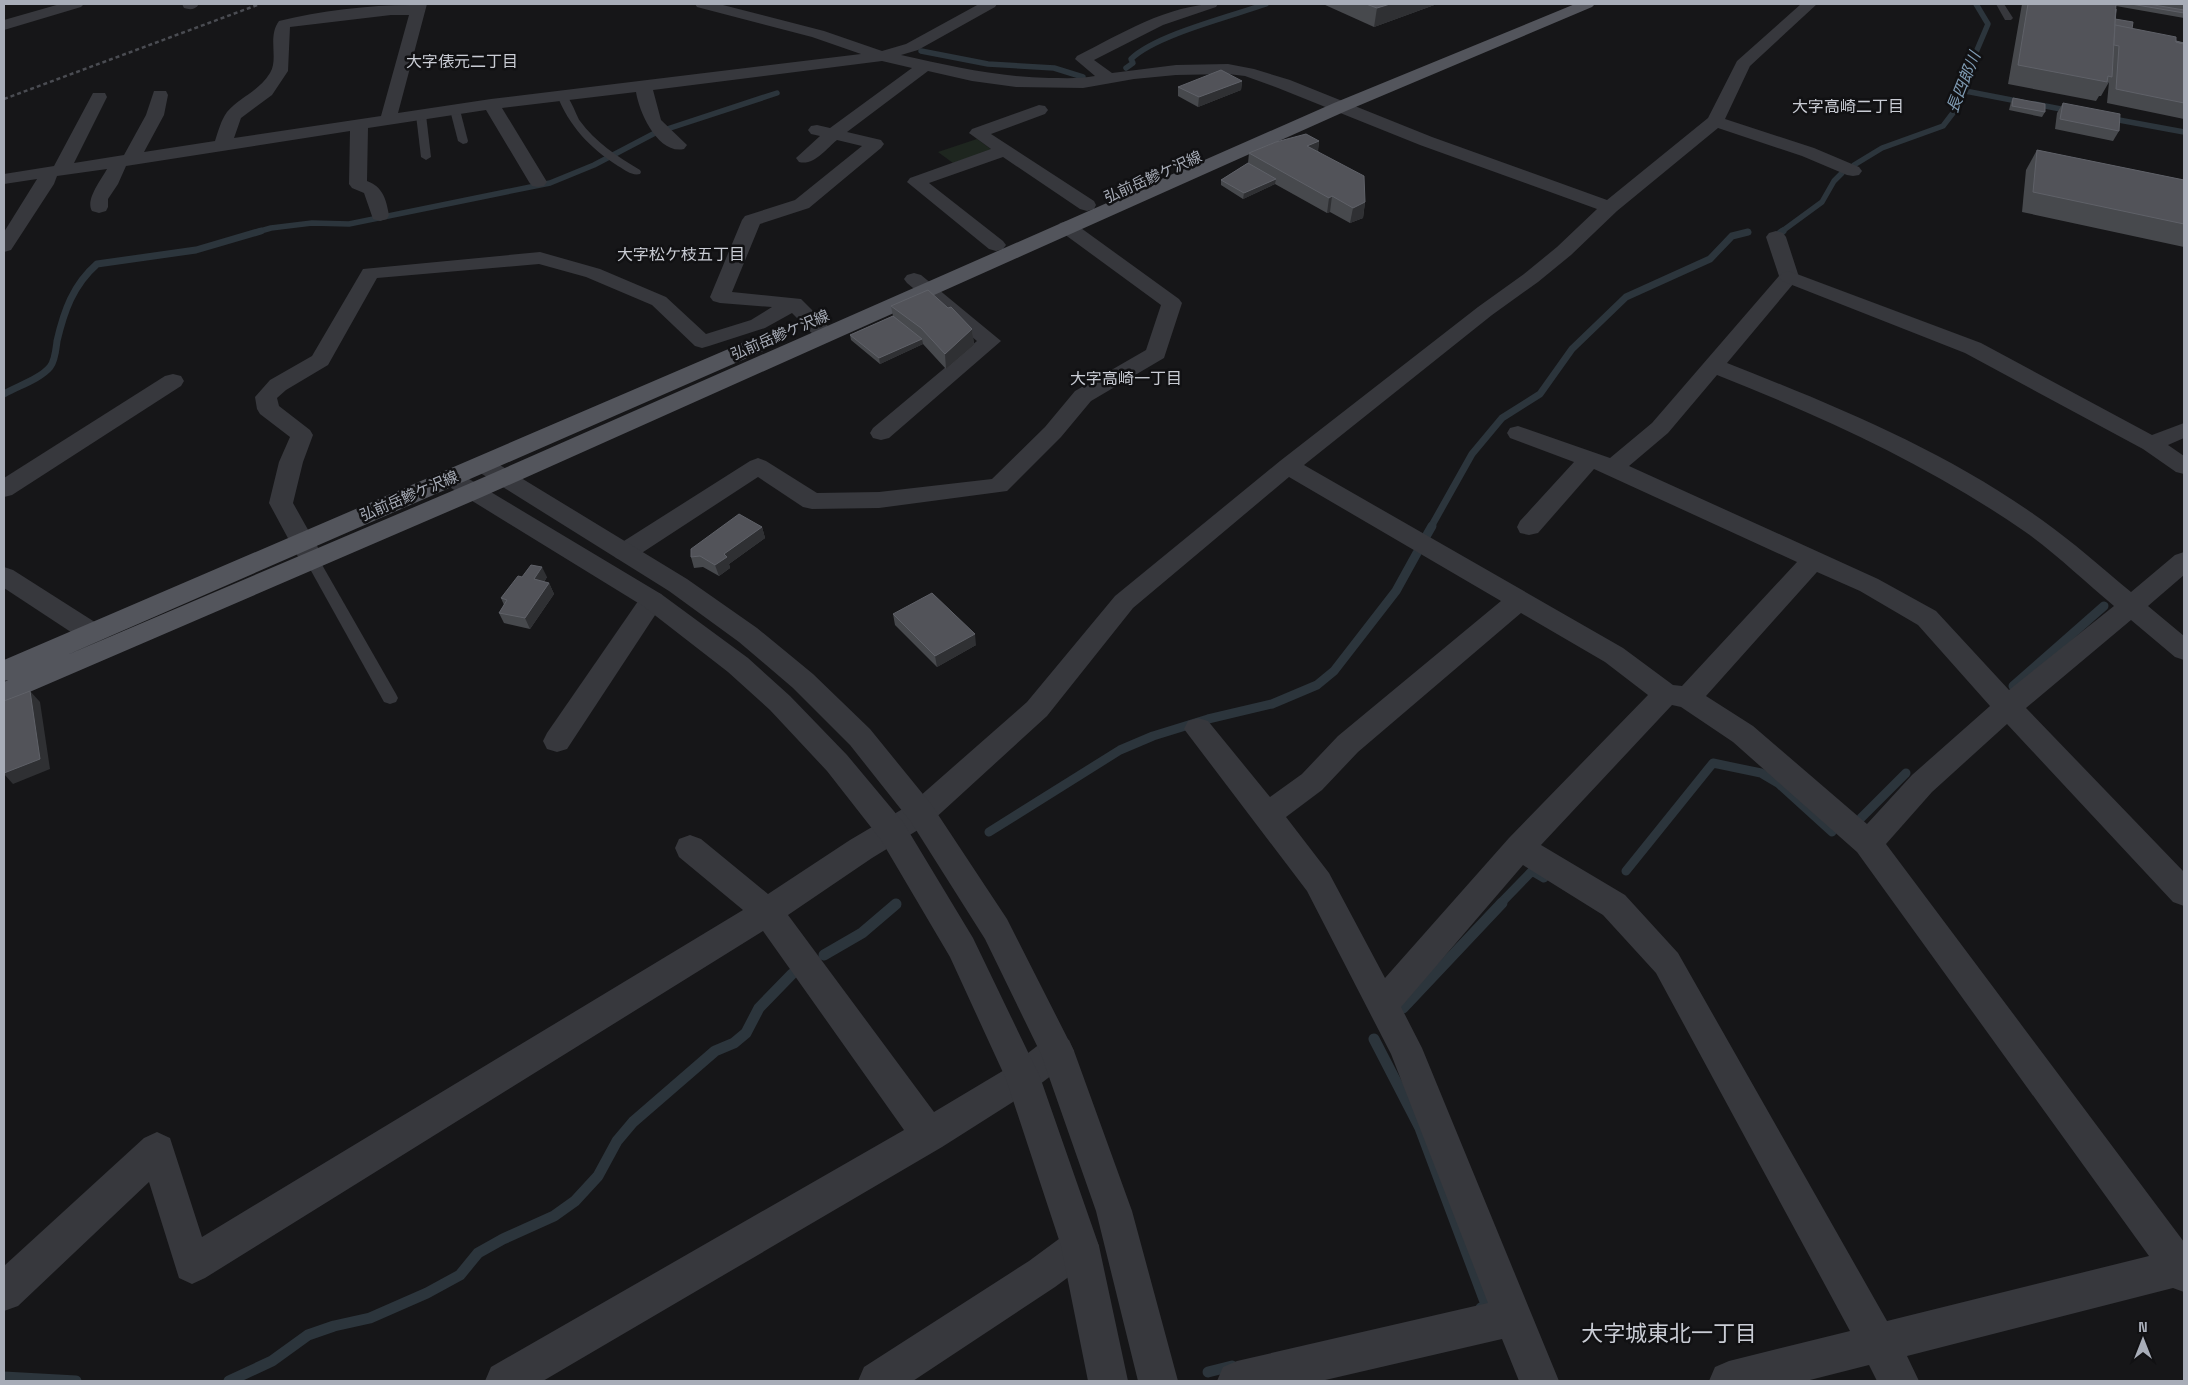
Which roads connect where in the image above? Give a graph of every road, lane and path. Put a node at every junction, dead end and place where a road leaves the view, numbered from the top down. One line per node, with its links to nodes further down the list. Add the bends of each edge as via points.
1 (76, 4): 11 (street)
2 (702, 4): 12 (street, via 818,34)
3 (990, 4): 12 (street, via 912,47)
4 (1211, 4): 14 (street, via 1158,22 1083,59)
5 (1559, 4): 20 (main road, 弘前岳鰺ケ沢線, via 1485,33)
6 (1588, 4): 20 (main road)
7 (1810, 4): 25 (street, via 1743,64)
8 (2000, 4): 10 (lane)
9 (418, 7): 24 (street); 30 (street, via 284,24 281,29 280,71 266,91 234,115)
10 (2008, 18)
11 (4, 25)
12 (882, 56): 13 (street); 15 (street)
13 (926, 65): 14 (street, via 1016,82 1083,83); 27 (street)
14 (1108, 78): 20 (street, via 1176,70 1228,69 1248,72)
15 (644, 86): 17 (street); 28 (street, via 647,111)
16 (160, 95): 34 (street, via 155,115)
17 (562, 95): 19 (street); 37 (lane, via 566,110 576,126 611,157)
18 (99, 97): 35 (street)
19 (491, 104): 21 (street); 39 (street)
20 (1333, 104): 40 (main road, 弘前岳鰺ケ沢線); 42 (street); 44 (main road)
21 (455, 110): 23 (street); 29 (lane)
22 (1039, 110): 31 (street, via 978,133)
23 (421, 115): 24 (street); 32 (lane)
24 (388, 120): 26 (street)
25 (1715, 121): 36 (street, via 1808,152); 42 (street)
26 (359, 124): 30 (street); 43 (street, via 358,184 371,189)
27 (825, 132): 33 (street); 50 (street, via 875,144 802,204 752,220 720,297)
28 (667, 136)
29 (463, 141)
30 (223, 145): 34 (street)
31 (1004, 151): 40 (street); 46 (street, via 916,182)
32 (426, 157)
33 (805, 158)
34 (125, 160): 35 (street); 41 (street, via 98,199)
35 (55, 171): 38 (street); 47 (street)
36 (1853, 171)
37 (636, 172)
38 (4, 179)
39 (538, 182)
40 (1087, 205): 46 (main road, 弘前岳鰺ケ沢線)
41 (100, 207)
42 (1610, 207): 60 (street, via 1531,278)
43 (380, 214)
44 (1067, 228): 49 (main road); 67 (street, via 1172,303 1156,353 1083,396 1053,432 999,486 879,500 812,501 758,466)
45 (1776, 237): 48 (street)
46 (996, 245): 49 (main road, 弘前岳鰺ケ沢線)
47 (4, 246)
48 (1788, 277): 53 (street); 58 (street, via 1973,348)
49 (920, 284): 51 (main road); 56 (street, via 990,341)
50 (794, 303): 51 (street); 66 (street, via 758,324 702,342 659,301 593,273 540,258 370,273 320,360 278,384 266,397 268,409 302,435 291,462 281,503)
51 (811, 328): 63 (main road)
52 (767, 340): 63 (main road, 弘前岳鰺ケ沢線)
53 (1714, 366): 62 (street, via 1660,428); 73 (street, via 1812,405 1957,477 2034,526)
54 (173, 381): 64 (street)
55 (2184, 430): 58 (street)
56 (881, 433)
57 (1518, 433): 59 (street)
58 (2151, 444): 61 (street)
59 (1590, 459): 62 (street); 65 (street)
60 (1288, 466): 72 (street); 83 (street, via 1124,602 1037,709)
61 (2184, 467)
62 (1613, 468): 68 (street)
63 (477, 478): 66 (main road); 67 (street); 71 (street)
64 (4, 490)
65 (1529, 527)
66 (307, 551): 74 (main road); 77 (main road); 79 (lane)
67 (626, 552): 83 (street, via 748,635 803,681 860,737)
68 (1813, 560): 78 (street); 80 (street, via 1869,585 1928,618)
69 (2184, 561): 73 (street)
70 (4, 576): 74 (street)
71 (652, 600): 82 (street); 85 (street, via 738,665 780,703 837,763)
72 (1520, 600): 78 (street); 84 (street, via 1348,744 1312,782)
73 (2133, 606): 75 (street); 80 (street)
74 (92, 633): 76 (main road)
75 (2184, 650)
76 (4, 671)
77 (4, 693)
78 (1677, 696): 86 (street, via 1743,734); 87 (street)
79 (390, 698)
80 (2008, 708): 86 (street, via 1928,777); 89 (street)
81 (1198, 729): 84 (street)
82 (557, 740)
83 (921, 813): 85 (street); 92 (street, via 996,929)
84 (1266, 815): 91 (street, via 1318,882)
85 (892, 831): 90 (street); 93 (street, via 962,948)
86 (1868, 843): 96 (street)
87 (1520, 847): 91 (street); 99 (street, via 1614,905 1667,963)
88 (690, 848): 90 (street)
89 (2184, 893)
90 (767, 912): 94 (street); 97 (street, via 192,1265 157,1150)
91 (1383, 1004): 98 (street, via 1405,1048)
92 (1057, 1051): 93 (street); 103 (street, via 1114,1211)
93 (1023, 1076): 94 (street); 95 (street)
94 (928, 1135): 100 (street)
95 (1080, 1246): 101 (street); 102 (street)
96 (2183, 1269): 99 (street)
97 (4, 1292)
98 (1513, 1317): 104 (street); 105 (street)
99 (1879, 1345): 106 (street); 107 (street)
100 (506, 1381)
101 (878, 1381)
102 (1108, 1381)
103 (1158, 1381)
104 (1238, 1381)
105 (1539, 1381)
106 (1729, 1381)
107 (1899, 1381)

